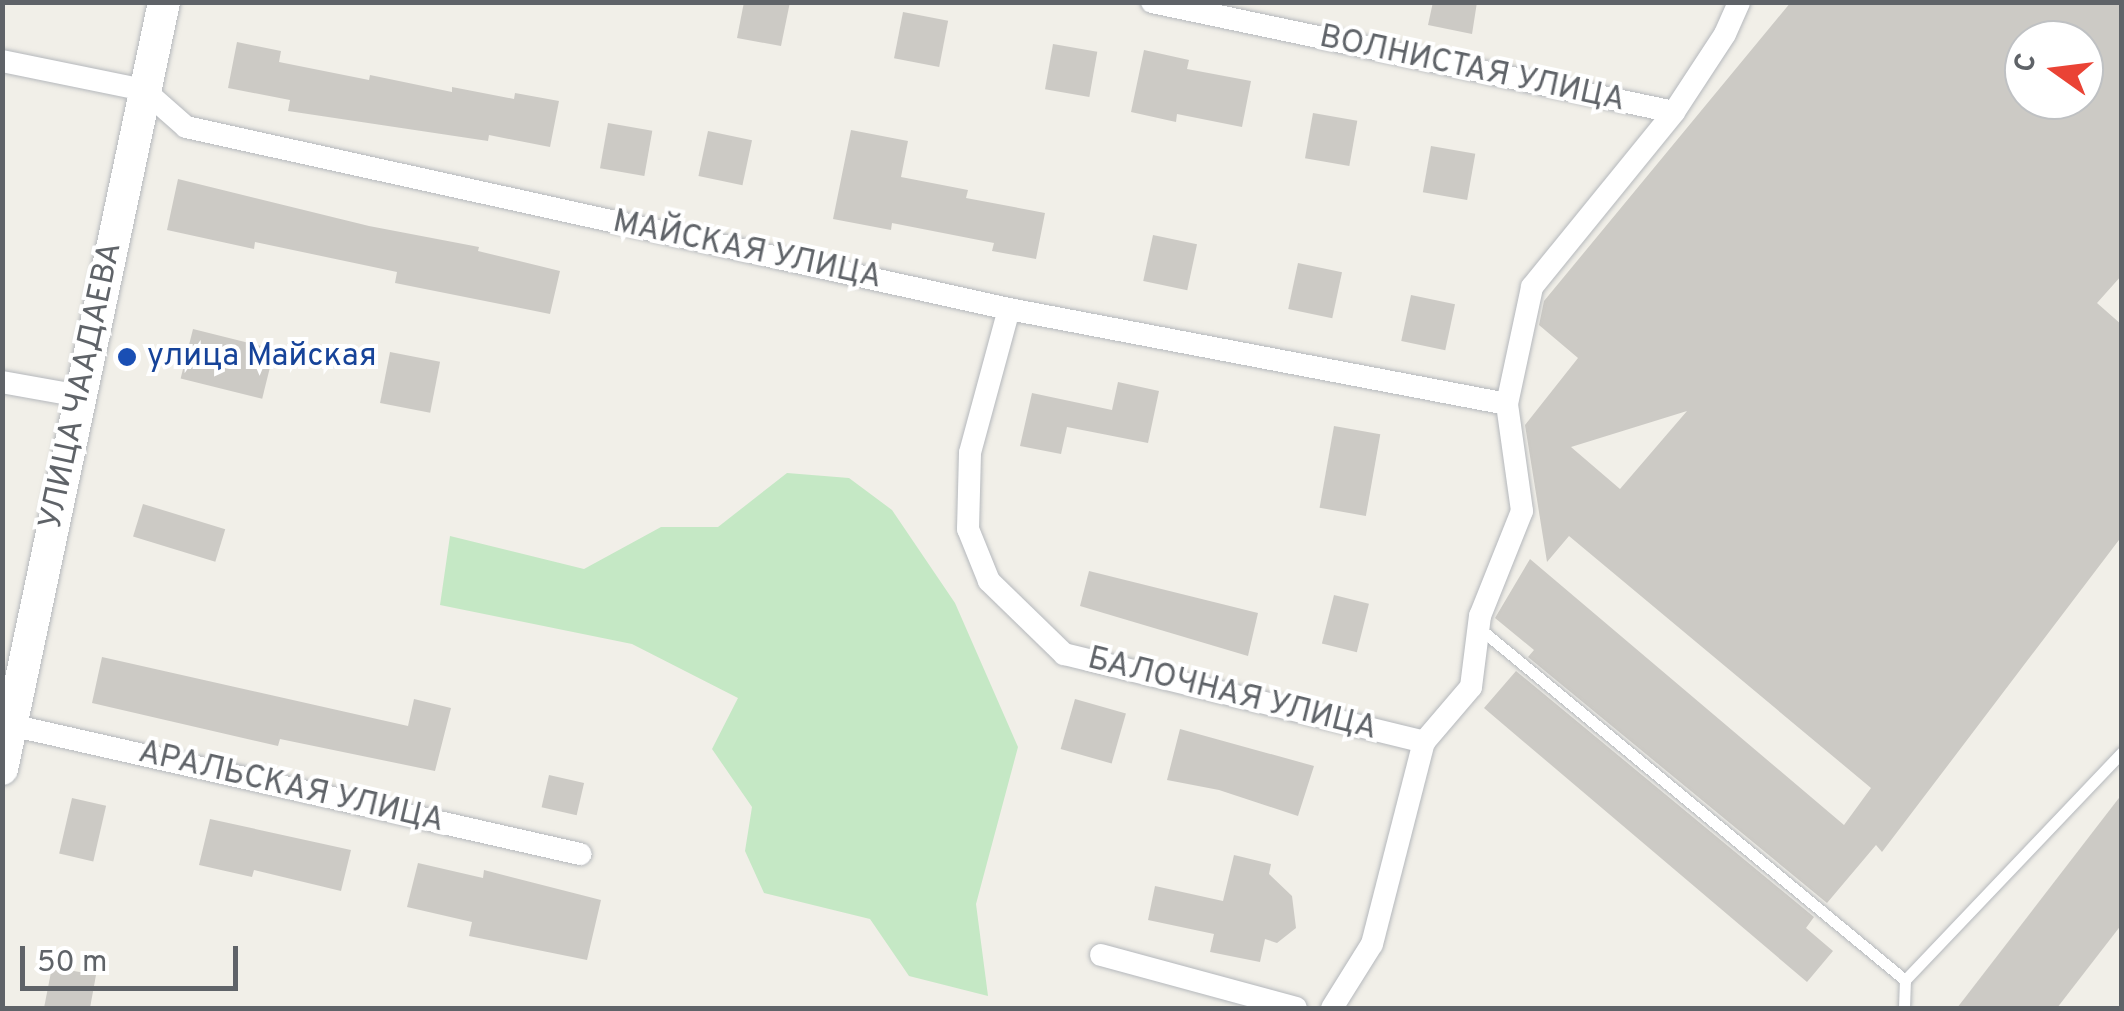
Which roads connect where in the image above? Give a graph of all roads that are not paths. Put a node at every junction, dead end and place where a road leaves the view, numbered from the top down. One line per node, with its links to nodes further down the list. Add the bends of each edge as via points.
1 (164, 2): 5 (street, УЛИЦА ЧААДАЕВА)
2 (1152, 2): 6 (street, ВОЛНИСТАЯ УЛИЦА)
3 (1739, 2): 6 (street)
4 (2, 60): 5 (street, МАЙСКАЯ УЛИЦА)
5 (144, 90): 7 (street, МАЙСКАЯ УЛИЦА, via 186,127); 9 (street, УЛИЦА ЧААДАЕВА)
6 (1674, 112): 10 (street, via 1532,287)
7 (1008, 309): 10 (street, МАЙСКАЯ УЛИЦА); 13 (street, БАЛОЧНАЯ УЛИЦА, via 970,453 968,529 990,581 1064,654)
8 (2, 382): 9 (street)
9 (80, 396): 12 (street, УЛИЦА ЧААДАЕВА)
10 (1507, 404): 11 (street, via 1522,512)
11 (1479, 628): 13 (street, via 1471,686); 18 (lane)
12 (6, 724): 15 (street, УЛИЦА ЧААДАЕВА); 16 (street, АРАЛЬСКАЯ УЛИЦА)
13 (1424, 742): 20 (street, via 1372,944)
14 (2122, 752): 18 (lane)
15 (2, 770)
16 (580, 854)
17 (1101, 955): 19 (street)
18 (1905, 980): 21 (lane)
19 (1296, 1008)
20 (1332, 1008)
21 (1904, 1008)

